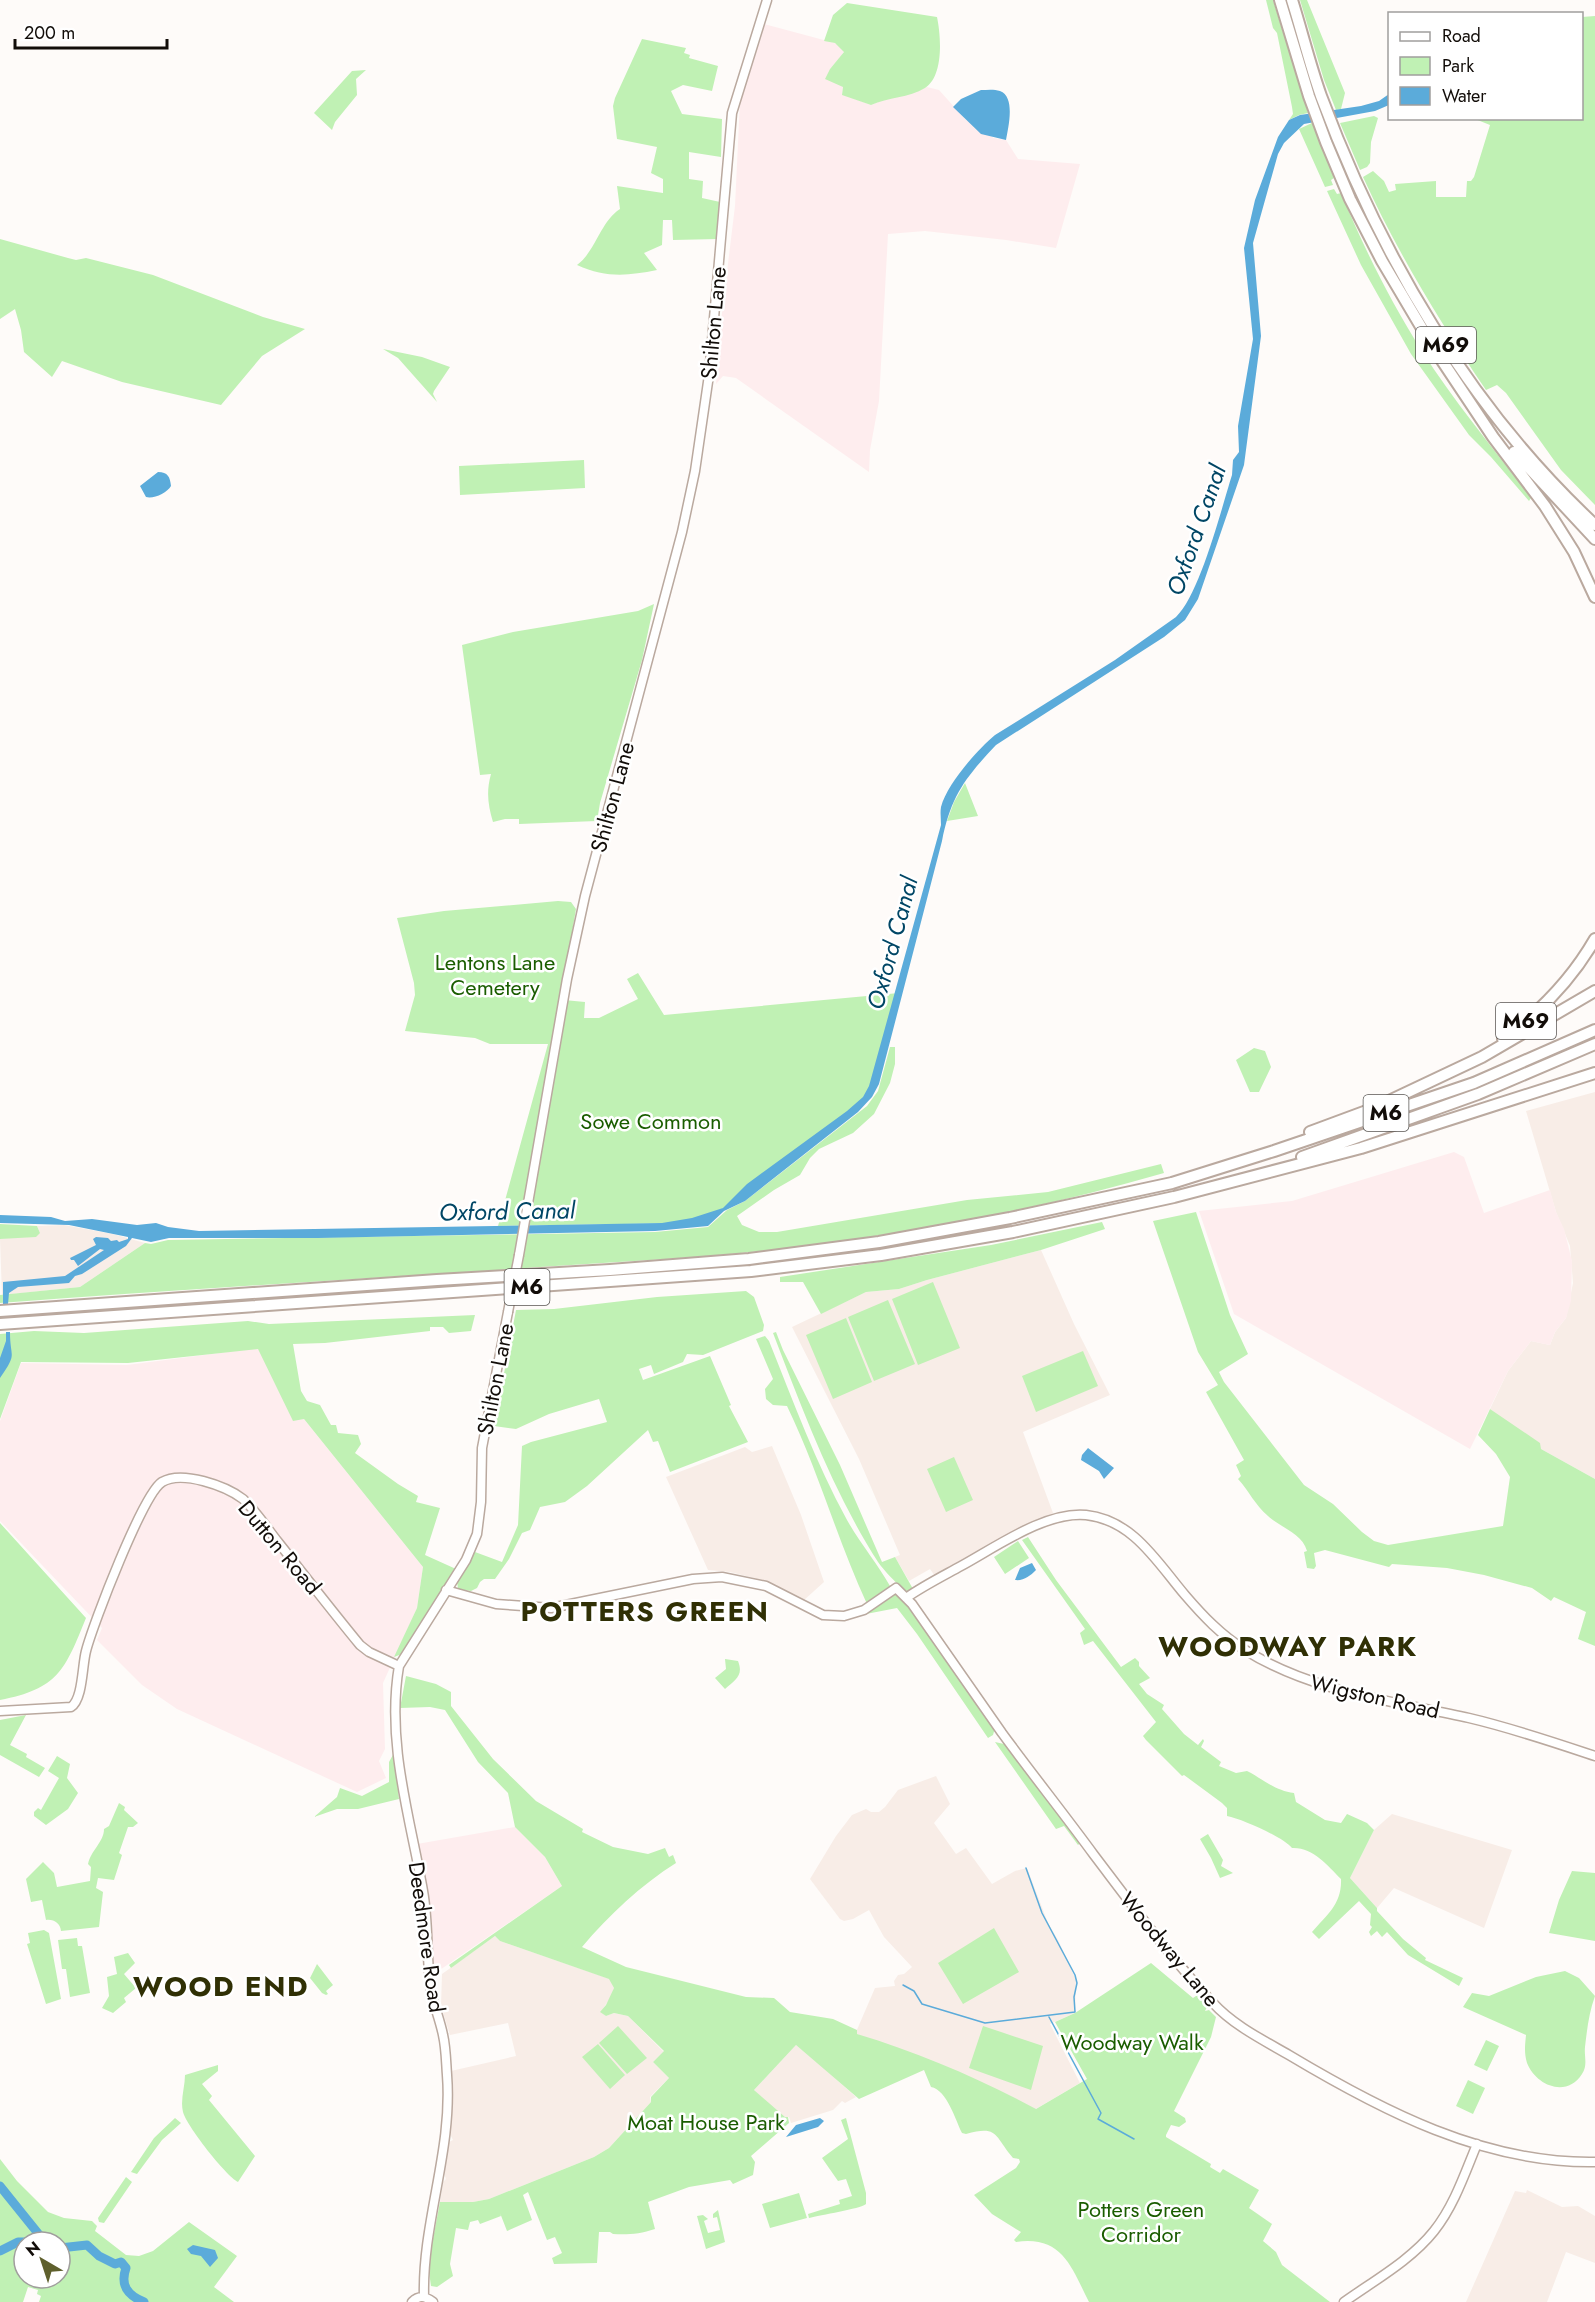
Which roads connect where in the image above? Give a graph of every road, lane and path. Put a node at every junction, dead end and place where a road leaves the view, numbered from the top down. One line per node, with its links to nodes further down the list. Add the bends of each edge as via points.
1 (766, 0): 18 (street, Shilton Lane, bridge, via 732,113 709,375 695,471 669,584 586,891 567,979 482,1448 479,1525 466,1560)
2 (1280, 0): 4 (highway, M69, via 1309,96 1350,199 1427,339)
3 (1292, 0): 5 (highway, M69, via 1337,138 1392,256 1453,356 1491,409)
4 (1457, 382): 6 (highway, M69, via 1518,458); 7 (highway, M69, via 1575,552)
5 (1595, 525)
6 (1595, 540)
7 (1595, 597)
8 (1595, 939): 13 (highway, M69, via 1536,1013 1503,1039)
9 (1595, 991): 13 (highway, via 1521,1036)
10 (1595, 1030): 14 (highway, M6, via 1474,1083)
11 (1595, 1044): 15 (highway, M6, via 1388,1127)
12 (1595, 1073): 15 (highway, via 1361,1148)
13 (1436, 1079): 14 (highway, via 1372,1108)
14 (1172, 1183): 16 (highway, M6, via 879,1242 749,1260)
15 (1174, 1197): 17 (highway, M6, via 1013,1232 881,1255 751,1271)
16 (0, 1311)
17 (0, 1324)
18 (446, 1590): 19 (street, Woodway Lane, via 496,1604 550,1608 693,1578 722,1577 766,1586 823,1615 844,1616 864,1610 896,1588); 20 (street, Deedmore Road)
19 (906, 1598): 22 (street, Wigston Road, via 1044,1523 1075,1515 1098,1517 1124,1528 1138,1540 1220,1632 1276,1667 1312,1683 1511,1728); 23 (street, Woodway Lane, via 1012,1746 1212,2003 1247,2030 1364,2099 1416,2123)
20 (399, 1666): 21 (street, Dutton Road, via 360,1645 241,1498 208,1483 179,1477 155,1488 138,1518 94,1626 75,1704); 25 (street, Deedmore Road, via 395,1706 398,1752 426,1909 432,1992 444,2038 448,2079 443,2149 424,2256)
21 (0, 1711)
22 (1595, 1756)
23 (1477, 2144): 24 (street, Woodway Lane, via 1555,2159); 28 (street, via 1450,2206 1433,2232 1414,2252)
24 (1595, 2162)
25 (424, 2297): 26 (street); 27 (street)
26 (412, 2302)
27 (433, 2302)
28 (1344, 2302)

